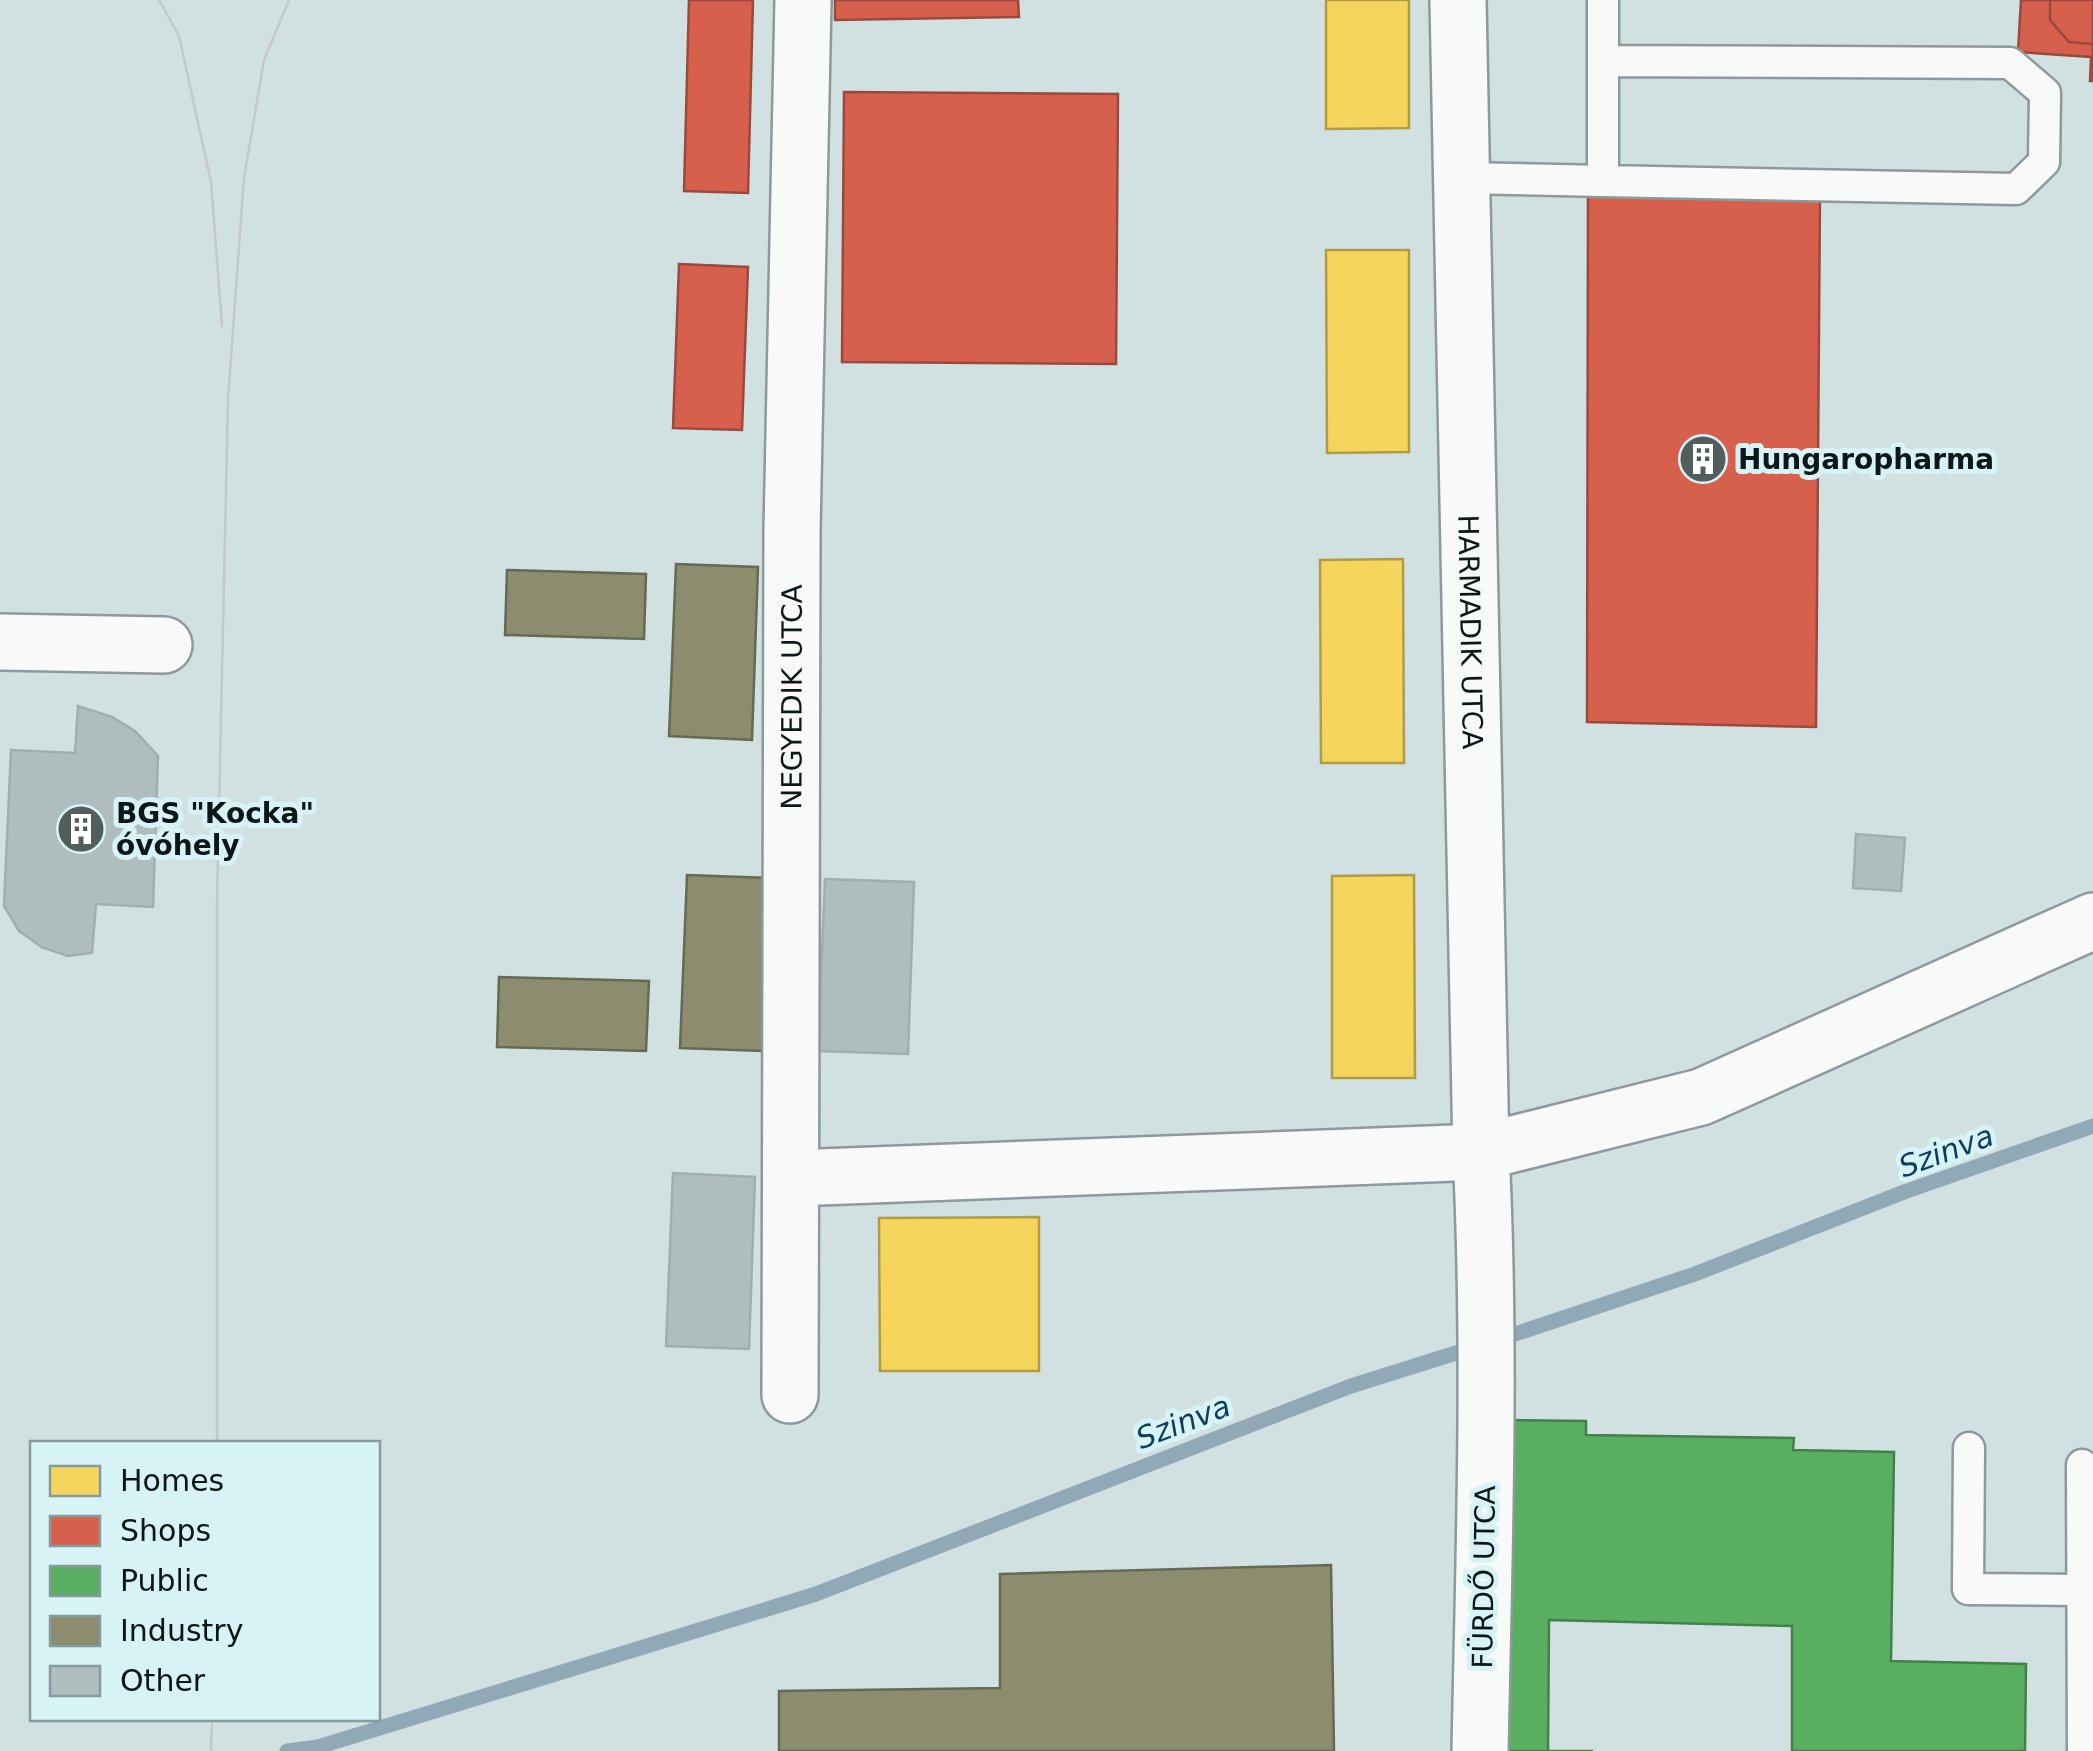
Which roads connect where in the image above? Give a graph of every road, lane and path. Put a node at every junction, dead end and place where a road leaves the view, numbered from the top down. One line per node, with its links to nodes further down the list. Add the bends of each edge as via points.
1 (802, 0): 11 (street, NEGYEDIK UTCA, via 792,530)
2 (1458, 0): 5 (street, HARMADIK UTCA)
3 (1603, 0): 4 (lane)
4 (1603, 61): 6 (lane); 6 (lane, via 2010,64 2045,92 2044,162 2016,189)
5 (1462, 178): 6 (lane); 10 (street, HARMADIK UTCA)
6 (1603, 181)
7 (0, 642): 8 (street)
8 (164, 645)
9 (2093, 921): 10 (street, via 1701,1097)
10 (1481, 1152): 11 (street); 12 (street, HARMADIK UTCA)
11 (793, 1178): 13 (street, NEGYEDIK UTCA)
12 (1486, 1265): 17 (street, FÜRDŐ UTCA)
13 (790, 1395)
14 (1968, 1448): 16 (lane, via 1968,1589)
15 (2082, 1465): 16 (lane)
16 (2082, 1590): 18 (lane)
17 (1480, 1751)
18 (2082, 1751)

